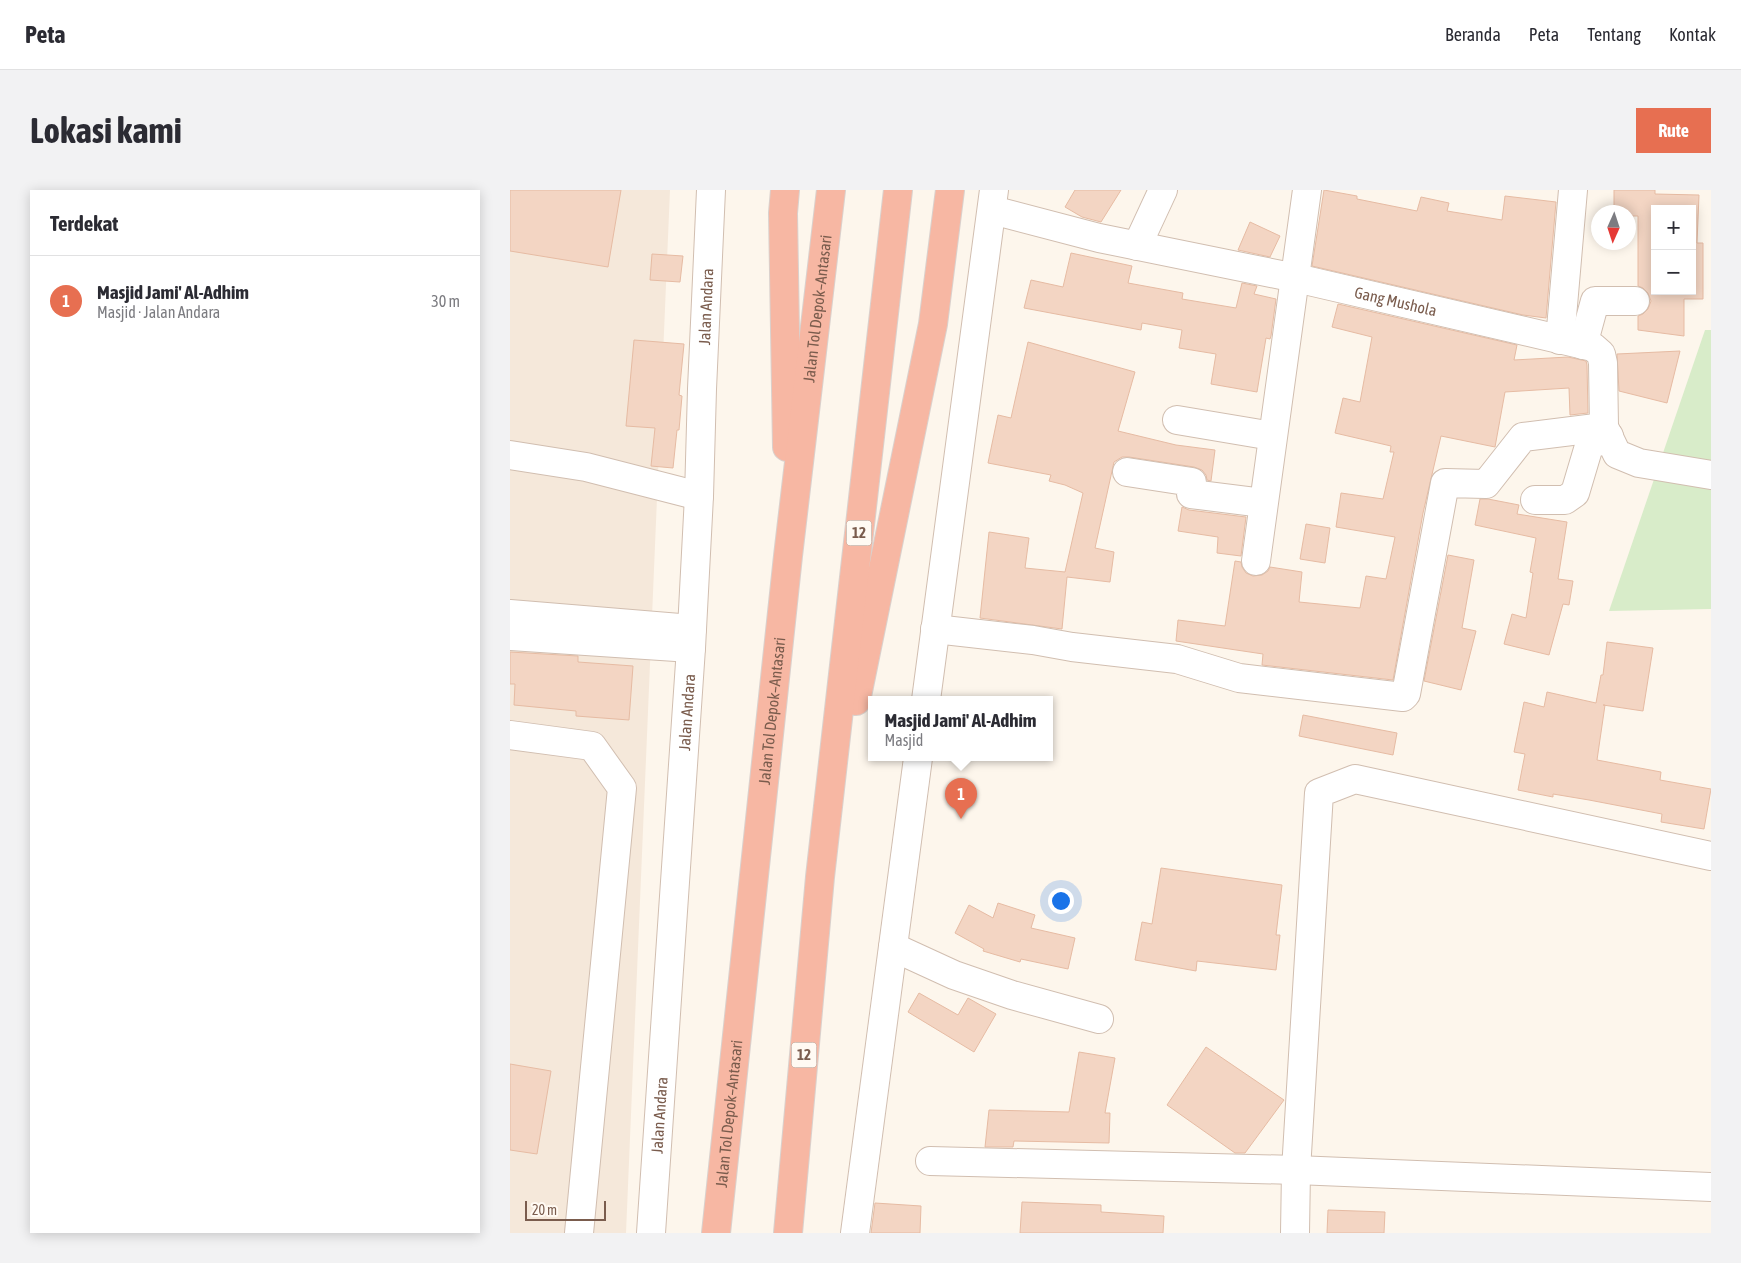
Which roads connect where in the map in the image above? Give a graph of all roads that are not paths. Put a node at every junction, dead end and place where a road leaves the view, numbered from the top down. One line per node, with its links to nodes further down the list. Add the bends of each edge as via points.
1 (711, 190): 20 (street, Jalan Andara)
2 (785, 190): 23 (highway, via 782,213)
3 (831, 190): 23 (highway, Jalan Tol Depok–Antasari)
4 (898, 190): 33 (highway, 12)
5 (950, 190): 33 (highway, via 933,324)
6 (1163, 190): 10 (street)
7 (1307, 190): 11 (street)
8 (1568, 190): 13 (street)
9 (993, 200): 10 (street, Gang Mushola, via 1099,238); 26 (street)
10 (1137, 246): 11 (street, Gang Mushola)
11 (1296, 278): 13 (street, Gang Mushola); 16 (street)
12 (1635, 302): 13 (street, via 1595,301)
13 (1572, 343): 15 (street, Gang Mushola, via 1593,347 1601,354)
14 (1177, 420): 16 (street)
15 (1607, 432): 19 (street, via 1617,454 1639,463); 21 (street, via 1589,446 1575,493 1565,500); 26 (street, via 1523,436 1486,484 1445,483 1403,697 1239,678 1177,660)
16 (1272, 436): 22 (street)
17 (510, 455): 20 (street, via 586,467)
18 (1127, 472): 22 (street, via 1192,482 1191,494)
19 (1711, 475)
20 (699, 496): 28 (street, Jalan Andara)
21 (1535, 500)
22 (1263, 503): 24 (street)
23 (788, 556): 41 (highway, Jalan Tol Depok–Antasari)
24 (1256, 561)
25 (510, 614): 28 (street)
26 (935, 629): 29 (street)
27 (510, 636): 28 (street)
28 (691, 638): 40 (street, Jalan Andara)
29 (927, 696)
30 (510, 735): 39 (street, via 592,746 622,788)
31 (918, 761): 34 (street)
32 (1711, 856): 37 (street, via 1355,779 1319,794)
33 (820, 877): 42 (highway, 12)
34 (893, 947): 35 (street, via 954,975); 43 (street)
35 (1099, 1019)
36 (930, 1161): 37 (street)
37 (1296, 1170): 38 (street); 44 (street)
38 (1711, 1187)
39 (579, 1233)
40 (651, 1233)
41 (716, 1233)
42 (788, 1233)
43 (855, 1233)
44 (1295, 1233)

